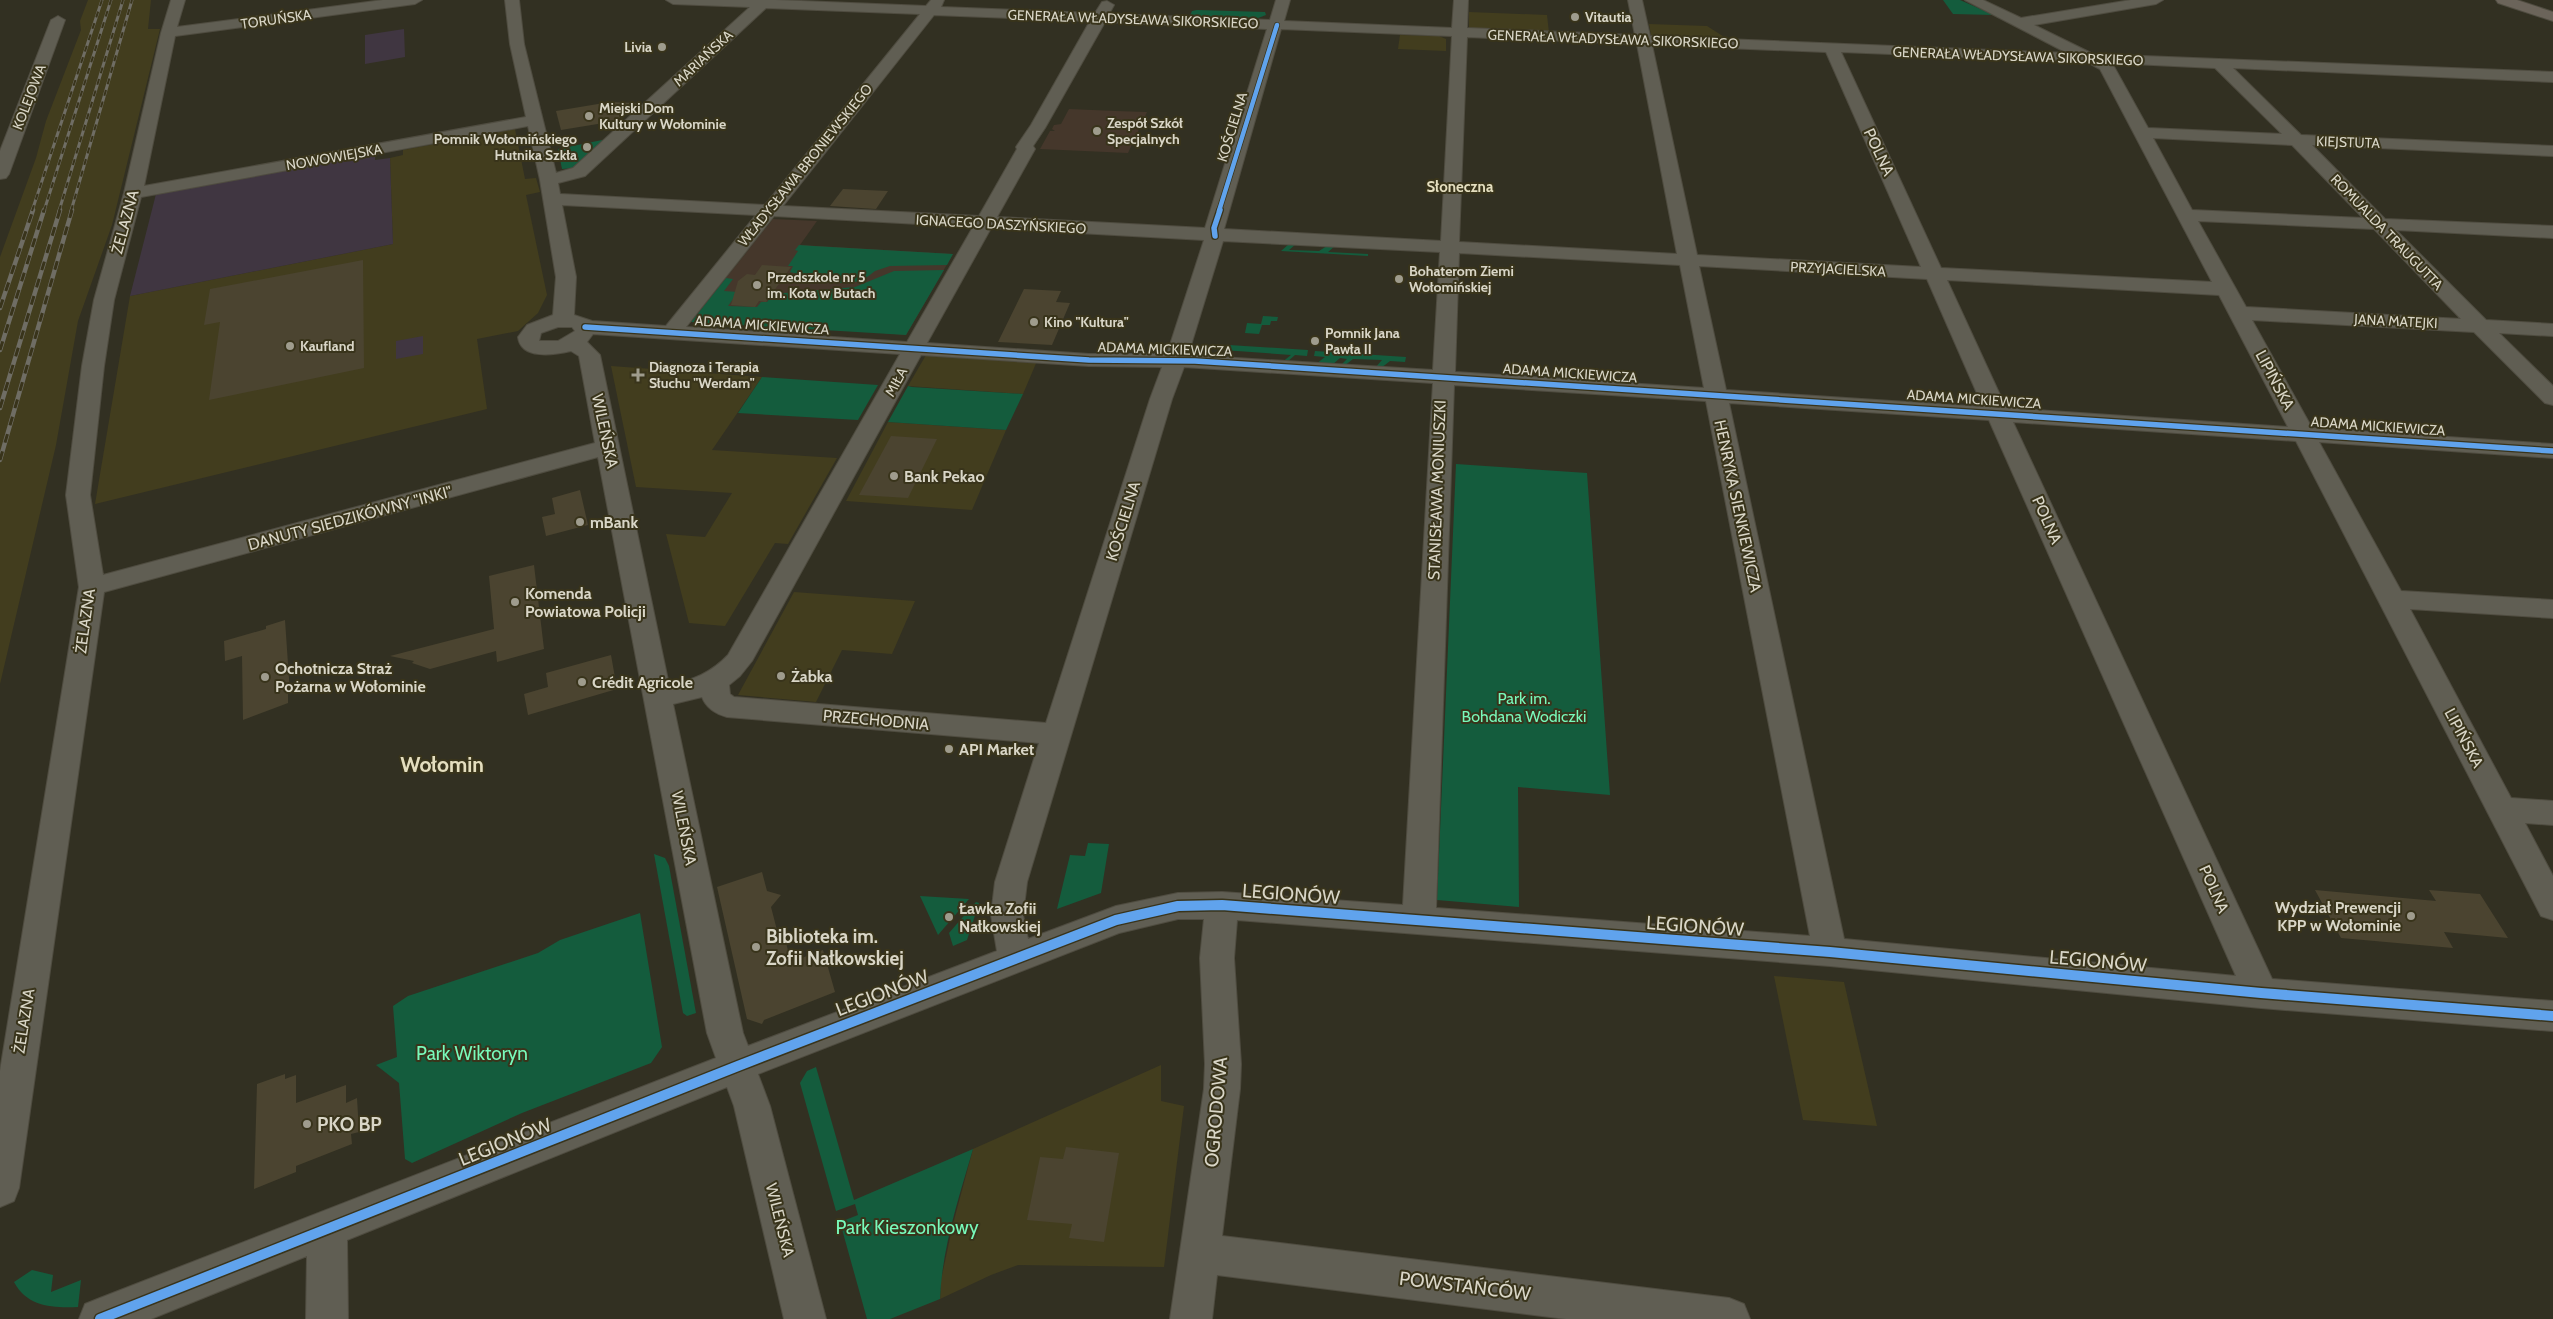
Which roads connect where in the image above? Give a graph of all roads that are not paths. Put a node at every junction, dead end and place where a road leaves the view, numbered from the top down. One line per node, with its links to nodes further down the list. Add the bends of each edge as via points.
1 (178, 0): 19 (street, ŻELAZNA)
2 (415, 0): 19 (street, TORUŃSKA)
3 (673, 0): 12 (street, GENERAŁA WŁADYSŁAWA SIKORSKIEGO)
4 (1110, 0): 15 (street, MIŁA)
5 (1283, 0): 18 (street, KOŚCIELNA)
6 (1461, 0): 20 (street, STANISŁAWA MONIUSZKI)
7 (1635, 0): 21 (street, HENRYKA SIENKIEWICZA)
8 (1972, 0): 17 (street, LIPIŃSKA)
9 (2156, 0): 17 (street)
10 (2503, 0): 14 (main road)
11 (518, 4): 26 (street, via 517,44)
12 (762, 4): 13 (street, GENERAŁA WŁADYSŁAWA SIKORSKIEGO); 31 (street, MARIAŃSKA, via 579,172)
13 (934, 5): 15 (street, GENERAŁA WŁADYSŁAWA SIKORSKIEGO); 34 (street, WŁADYSŁAWA BRONIEWSKIEGO)
14 (2553, 17)
15 (1098, 18): 18 (street, GENERAŁA WŁADYSŁAWA SIKORSKIEGO); 36 (street, MIŁA)
16 (58, 20): 30 (street, KOLEJOWA)
17 (2019, 23): 23 (street, LIPIŃSKA)
18 (1276, 26): 20 (street, GENERAŁA WŁADYSŁAWA SIKORSKIEGO); 39 (street, KOŚCIELNA, via 1214,228)
19 (168, 33): 32 (street, ŻELAZNA)
20 (1458, 33): 21 (street, GENERAŁA WŁADYSŁAWA SIKORSKIEGO); 40 (street, STANISŁAWA MONIUSZKI)
21 (1643, 40): 22 (street, GENERAŁA WŁADYSŁAWA SIKORSKIEGO); 41 (street, HENRYKA SIENKIEWICZA)
22 (1832, 48): 23 (street, GENERAŁA WŁADYSŁAWA SIKORSKIEGO); 42 (street, POLNA)
23 (2098, 60): 24 (street, GENERAŁA WŁADYSŁAWA SIKORSKIEGO); 27 (street, LIPIŃSKA, via 2106,66)
24 (2221, 65): 25 (street, GENERAŁA WŁADYSŁAWA SIKORSKIEGO); 28 (street, ROMUALDA TRAUGUTTA)
25 (2553, 77)
26 (535, 120): 31 (street); 32 (street, NOWOWIEJSKA)
27 (2143, 133): 28 (street, KIEJSTUTA); 35 (street, LIPIŃSKA)
28 (2298, 140): 29 (street, KIEJSTUTA); 37 (street, ROMUALDA TRAUGUTTA)
29 (2553, 151)
30 (0, 174)
31 (549, 180): 33 (street)
32 (133, 193): 60 (street, ŻELAZNA, via 104,300 78,495)
33 (552, 199): 34 (street, IGNACEGO DASZYŃSKIEGO); 45 (street, via 566,277)
34 (769, 211): 36 (street, IGNACEGO DASZYŃSKIEGO); 49 (street, WŁADYSŁAWA BRONIEWSKIEGO)
35 (2186, 215): 37 (street); 43 (street, LIPIŃSKA)
36 (984, 223): 39 (street, IGNACEGO DASZYŃSKIEGO); 51 (street, MIŁA)
37 (2378, 223): 38 (street); 46 (street, ROMUALDA TRAUGUTTA)
38 (2553, 232)
39 (1215, 236): 40 (street, IGNACEGO DASZYŃSKIEGO); 52 (street, KOŚCIELNA)
40 (1450, 248): 41 (street, PRZYJACIELSKA); 53 (street, STANISŁAWA MONIUSZKI)
41 (1687, 262): 42 (street, PRZYJACIELSKA); 54 (street, HENRYKA SIENKIEWICZA)
42 (1935, 274): 43 (street, PRZYJACIELSKA); 56 (street, POLNA)
43 (2226, 289): 44 (street, LIPIŃSKA)
44 (2240, 313): 46 (street, JANA MATEJKI); 57 (street, LIPIŃSKA)
45 (563, 320): 47 (street, ADAMA MICKIEWICZA, via 576,320); 50 (street, via 534,329 527,340 533,346 545,348)
46 (2478, 326): 48 (street, JANA MATEJKI); 55 (street, ROMUALDA TRAUGUTTA)
47 (585, 327): 49 (street, ADAMA MICKIEWICZA); 50 (street, via 584,334)
48 (2553, 330)
49 (672, 332): 51 (street, ADAMA MICKIEWICZA)
50 (569, 344): 58 (street, WILEŃSKA, via 582,347 589,355)
51 (914, 348): 52 (street, ADAMA MICKIEWICZA, via 1090,360); 63 (street, MIŁA, via 738,661)
52 (1176, 362): 53 (street, ADAMA MICKIEWICZA); 65 (street, KOŚCIELNA, via 1161,399)
53 (1442, 378): 54 (street, ADAMA MICKIEWICZA); 70 (street, STANISŁAWA MONIUSZKI)
54 (1715, 395): 56 (street, ADAMA MICKIEWICZA); 71 (street, HENRYKA SIENKIEWICZA)
55 (2553, 398)
56 (1999, 414): 57 (street, ADAMA MICKIEWICZA); 73 (street, POLNA)
57 (2304, 434): 59 (street, ADAMA MICKIEWICZA); 61 (street, LIPIŃSKA)
58 (608, 448): 60 (street, DANUTY SIEDZIKÓWNY "INKI"); 64 (street, WILEŃSKA)
59 (2553, 451)
60 (92, 588): 76 (street, ŻELAZNA)
61 (2392, 599): 62 (street); 66 (street, LIPIŃSKA)
62 (2553, 609)
63 (714, 682): 64 (street, MIŁA); 65 (street, PRZECHODNIA, via 717,699 727,707)
64 (658, 697): 75 (street, WILEŃSKA, via 720,1012)
65 (1056, 734): 72 (street, KOŚCIELNA, via 1008,893 1007,915)
66 (2502, 809): 67 (street); 69 (street, LIPIŃSKA)
67 (2553, 813)
68 (1222, 905): 70 (street, LEGIONÓW); 72 (street, LEGIONÓW, via 1155,909 1116,920); 78 (street, OGRODOWA, via 1217,958 1222,1089)
69 (2553, 906)
70 (1419, 920): 71 (street, LEGIONÓW)
71 (1830, 952): 73 (street, LEGIONÓW)
72 (1015, 959): 75 (street, LEGIONÓW)
73 (2261, 993): 74 (street, LEGIONÓW)
74 (2553, 1016)
75 (738, 1066): 77 (street, LEGIONÓW); 81 (street, WILEŃSKA, via 752,1106)
76 (0, 1188)
77 (327, 1230): 79 (street, LEGIONÓW); 80 (street)
78 (1200, 1253): 82 (street, OGRODOWA); 83 (street, POWSTAŃCÓW)
79 (100, 1319)
80 (327, 1319)
81 (805, 1319)
82 (1191, 1319)
83 (1729, 1319)

